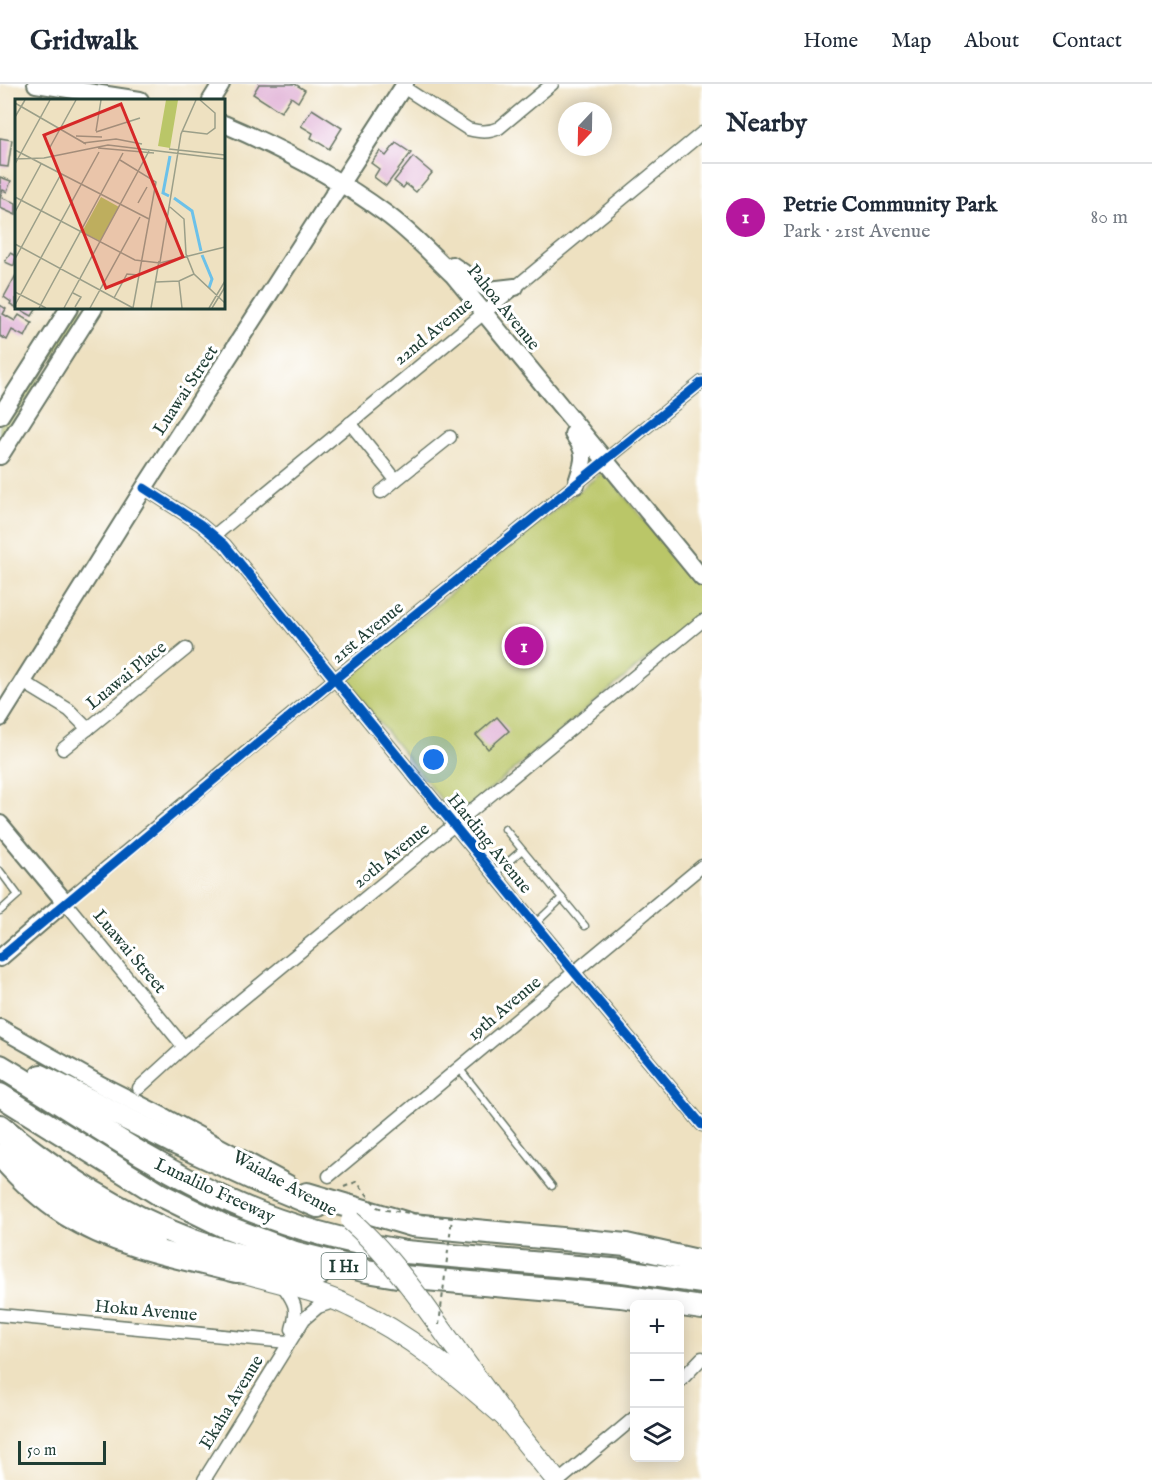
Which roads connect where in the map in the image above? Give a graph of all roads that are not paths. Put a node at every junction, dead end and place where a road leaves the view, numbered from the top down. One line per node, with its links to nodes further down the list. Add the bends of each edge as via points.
1 (36, 84): 5 (street)
2 (221, 84): 6 (street)
3 (552, 84): 4 (street, via 489,132 468,129)
4 (404, 86): 9 (street, Luawai Street)
5 (127, 99)
6 (212, 99)
7 (225, 124): 9 (street, Pahoa Avenue)
8 (702, 133): 11 (street, 22nd Avenue)
9 (342, 183): 10 (street, Pahoa Avenue); 24 (street, Luawai Street)
10 (417, 239): 11 (street, via 478,285 489,290); 14 (street, Pahoa Avenue)
11 (515, 287): 14 (street, 22nd Avenue)
12 (68, 309): 17 (street)
13 (93, 309): 20 (street)
14 (483, 313): 16 (street, Pahoa Avenue); 18 (street, 22nd Avenue)
15 (702, 382): 21 (street, 21st Avenue)
16 (549, 392): 21 (street, Pahoa Avenue); 23 (street, via 560,419 583,448)
17 (0, 416)
18 (350, 423): 22 (street); 26 (street, 22nd Avenue)
19 (450, 437): 22 (street)
20 (0, 456)
21 (606, 461): 23 (street, 21st Avenue); 27 (street, Pahoa Avenue)
22 (396, 480): 25 (street)
23 (576, 485): 30 (street, 21st Avenue)
24 (144, 489): 26 (street, Harding Avenue); 31 (street, Luawai Street)
25 (381, 492)
26 (215, 535): 30 (street, Harding Avenue)
27 (702, 578)
28 (702, 621): 36 (street, 20th Avenue)
29 (186, 649): 33 (street, Luawai Place)
30 (335, 679): 36 (street, Harding Avenue); 43 (street, 21st Avenue)
31 (23, 682): 32 (street, Luawai Street); 33 (street, Luawai Place, via 69,710)
32 (0, 718)
33 (88, 729): 34 (street, Luawai Place)
34 (63, 749)
35 (0, 824): 43 (street, Luawai Street)
36 (455, 826): 41 (street, Harding Avenue); 50 (street, 20th Avenue)
37 (505, 830): 38 (lane)
38 (522, 850): 41 (lane); 42 (lane)
39 (702, 866): 48 (street, 19th Avenue)
40 (0, 871): 44 (lane, via 18,894)
41 (494, 874): 45 (street, Harding Avenue)
42 (562, 898): 45 (lane); 46 (lane)
43 (64, 902): 47 (street, 21st Avenue); 50 (street, Luawai Street)
44 (0, 911)
45 (535, 924): 48 (street, Harding Avenue)
46 (585, 926)
47 (0, 958)
48 (575, 973): 53 (street, 19th Avenue); 57 (street, Harding Avenue)
49 (3, 1029): 63 (street, Waialae Avenue, via 94,1082)
50 (184, 1047): 55 (street, 20th Avenue)
51 (0, 1055): 54 (highway)
52 (0, 1066): 54 (highway, Lunalilo Freeway / I H1)
53 (459, 1068): 61 (street, 19th Avenue); 62 (lane)
54 (40, 1083): 64 (highway); 67 (highway, Lunalilo Freeway / I H1, via 171,1171 233,1203 302,1228 406,1252)
55 (140, 1088)
56 (0, 1095): 69 (highway, Lunalilo Freeway / I H1, via 159,1194 224,1226 295,1253 403,1277)
57 (700, 1118)
58 (0, 1126): 69 (highway, via 76,1184 153,1224 224,1251 364,1285 433,1295 465,1297)
59 (0, 1135): 66 (street, Waialae Avenue, via 32,1168 97,1214 154,1242)
60 (7, 1162): 66 (highway, via 52,1205 97,1230 174,1256)
61 (329, 1176)
62 (552, 1186)
63 (307, 1194): 64 (street, Waialae Avenue); 65 (highway, via 412,1225 626,1245)
64 (345, 1217): 76 (main road, Waialae Avenue, bridge, via 393,1263)
65 (702, 1262)
66 (237, 1270): 68 (main road, Waialae Avenue)
67 (702, 1282)
68 (282, 1284): 70 (main road, Waialae Avenue); 73 (street, Ekaha Avenue, via 297,1315)
69 (547, 1290): 71 (highway, Lunalilo Freeway / I H1)
70 (336, 1301): 73 (street, Ekaha Avenue, via 318,1307); 76 (main road, Waialae Avenue, via 400,1333 451,1369)
71 (702, 1308)
72 (0, 1315): 73 (street, Hoku Avenue)
73 (288, 1342): 78 (street, Ekaha Avenue)
74 (702, 1358): 75 (street)
75 (684, 1377)
76 (505, 1416): 79 (main road, Waialae Avenue)
77 (630, 1421): 79 (street)
78 (204, 1480)
79 (558, 1480)

